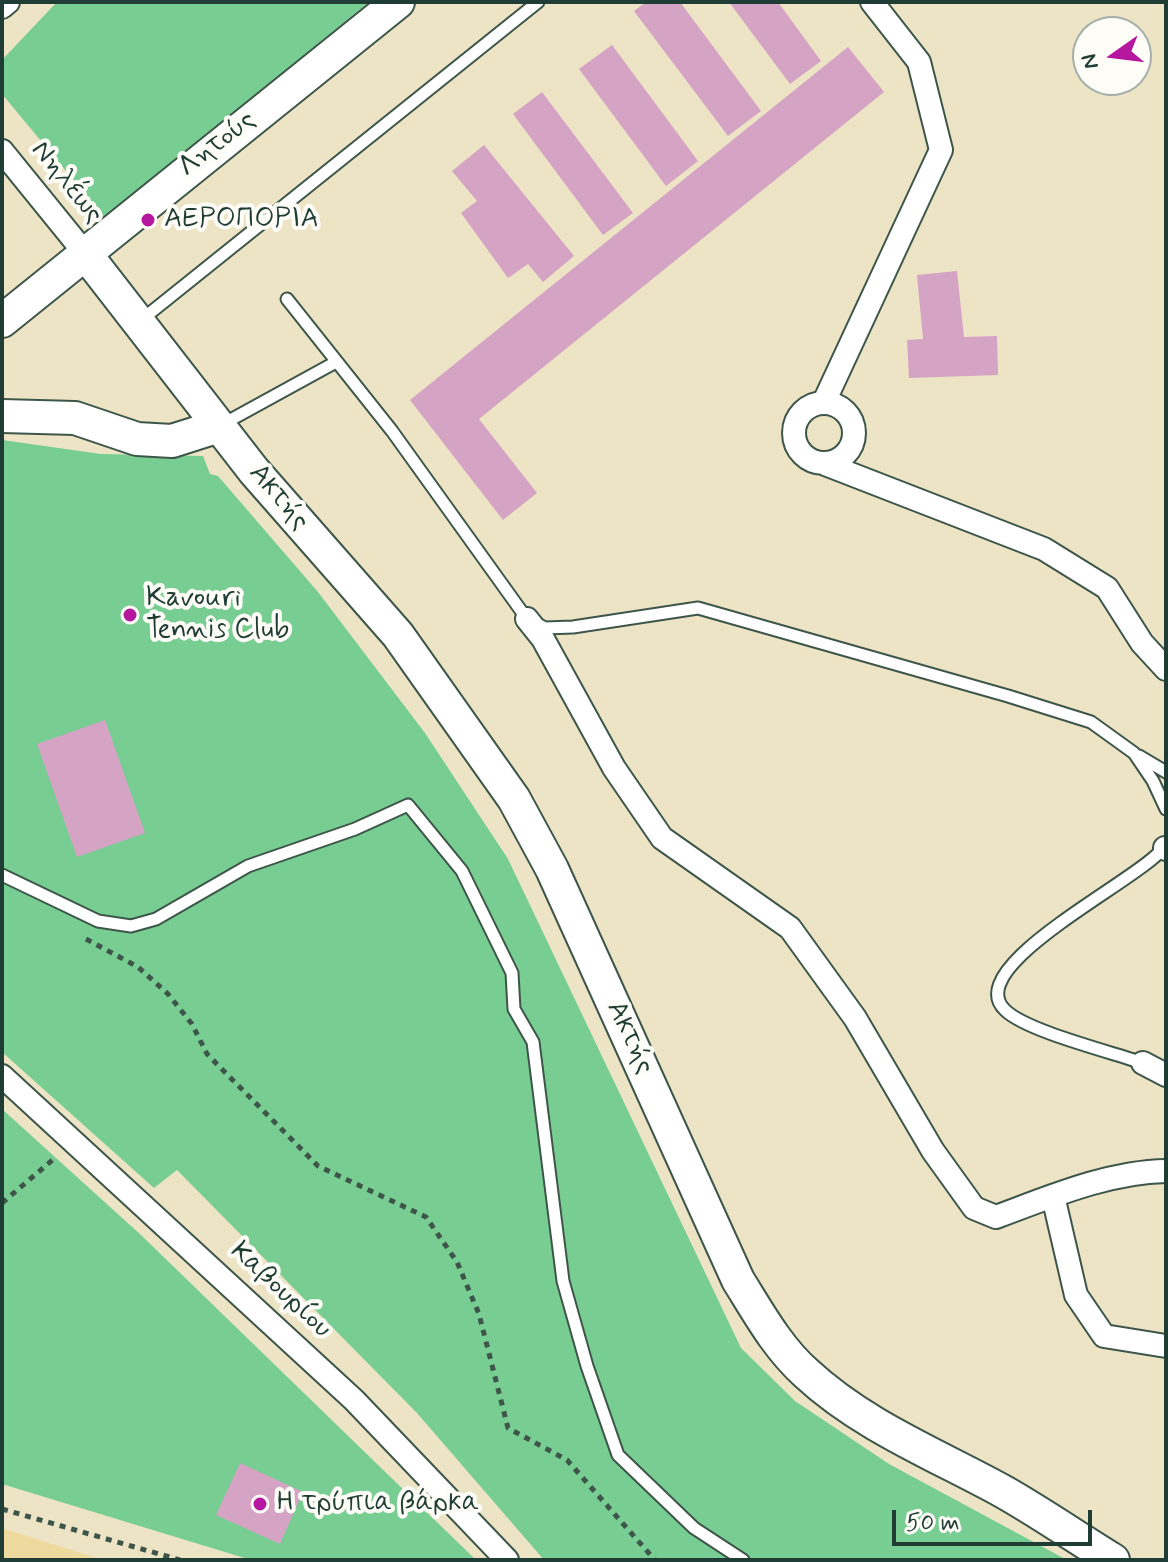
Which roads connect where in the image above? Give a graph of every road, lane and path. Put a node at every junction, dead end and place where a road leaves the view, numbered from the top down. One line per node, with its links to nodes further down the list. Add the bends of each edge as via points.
1 (8, 2): 5 (street)
2 (398, 2): 7 (street, Λητούς)
3 (538, 2): 10 (lane)
4 (872, 2): 12 (street, via 919,62 941,150)
5 (2, 7)
6 (2, 151): 7 (street, Νηλέως)
7 (84, 252): 9 (street, Λητούς); 10 (street, Ακτής)
8 (287, 299): 11 (lane)
9 (2, 321)
10 (139, 321): 14 (street, Ακτής)
11 (336, 362): 14 (lane); 16 (lane)
12 (824, 402): 15 (street, via 845,411 855,432 847,454); 15 (street, via 803,411 794,431 802,455)
13 (2, 416): 14 (street, via 75,418 137,439 172,441)
14 (219, 426): 37 (street, Ακτής, via 295,521 398,635 514,799 552,869 738,1280 773,1335 805,1373 851,1408)
15 (825, 464): 17 (street, via 1044,549 1107,588 1142,643)
16 (527, 619): 18 (lane, via 545,628 573,627 698,608 1091,722); 29 (street, via 614,768 662,838 790,928 855,1018 933,1151 974,1208 996,1217)
17 (1166, 669)
18 (1134, 753): 19 (lane); 20 (lane)
19 (1166, 772)
20 (1166, 809)
21 (1166, 847): 24 (lane, via 1149,865 1056,924 1017,960 1001,982 998,998 1003,1009 1033,1026)
22 (2, 875): 36 (lane, via 98,921 131,926 156,919 248,866 408,805 462,871 512,973 514,1009 533,1042 563,1281 618,1455 694,1528)
23 (81, 936): 35 (path, via 138,967 168,994 207,1054 318,1166 426,1217 457,1262 479,1314 508,1428 567,1460)
24 (1143, 1063): 25 (street)
25 (1166, 1075)
26 (2, 1076): 27 (street, Καβουρίου)
27 (73, 1141): 30 (path); 34 (street, Καβουρίου, via 354,1400)
28 (1166, 1171): 29 (street)
29 (1053, 1196): 31 (street, via 1076,1295 1104,1336)
30 (2, 1203)
31 (1166, 1346)
32 (2, 1509): 33 (path)
33 (180, 1560)
34 (507, 1560)
35 (655, 1560)
36 (743, 1560)
37 (1113, 1560)

